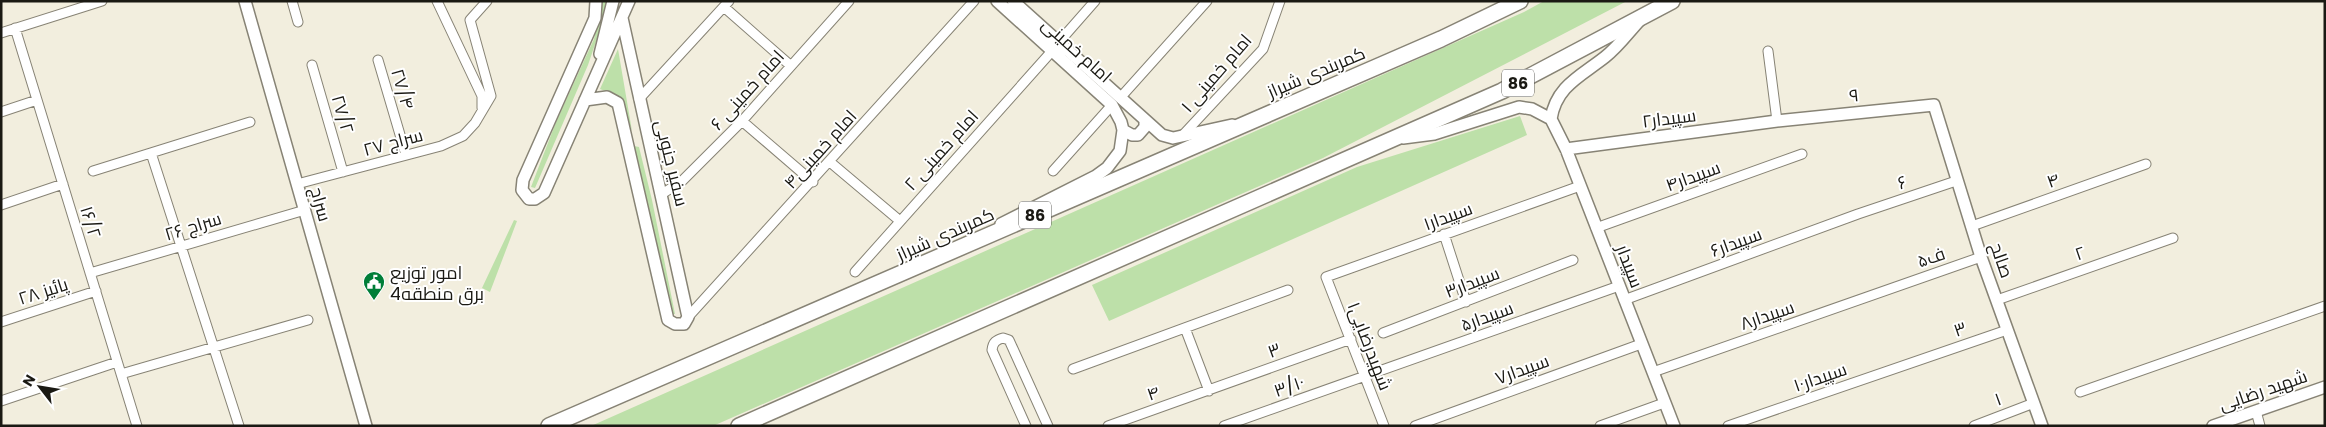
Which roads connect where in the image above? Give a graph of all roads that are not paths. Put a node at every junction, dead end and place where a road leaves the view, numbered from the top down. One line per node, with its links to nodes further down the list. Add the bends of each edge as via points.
1 (102, 1): 22 (street)
2 (246, 1): 60 (street, سراج)
3 (292, 1): 21 (street)
4 (436, 1): 35 (street, via 482,96)
5 (487, 1): 35 (street, ۲۷ سراج, via 470,20 491,96)
6 (596, 1): 32 (street, via 595,18 523,180 522,190 529,198 535,199 544,193)
7 (613, 1): 29 (street)
8 (629, 1): 19 (street)
9 (849, 1): 28 (street, امام خمینی ۶)
10 (974, 1): 52 (street, امام خمینی۴)
11 (997, 1): 24 (street, امام خمینی)
12 (1013, 1): 24 (street, امام خمینی)
13 (1095, 1): 24 (street, امام خمینی ۲)
14 (1208, 1): 33 (street)
15 (1280, 1): 45 (street, امام خمینی ۱, via 1263,49)
16 (1520, 1): 40 (highway, کمربندی شیراز / 86, via 1441,39)
17 (1672, 1): 20 (highway, 86)
18 (726, 4): 28 (street); 30 (street)
19 (622, 18): 29 (street); 30 (street, سفیر جنوبی)
20 (1642, 18): 37 (street, via 1604,57 1568,82 1553,107); 47 (highway, 86, via 1502,91)
21 (298, 22)
22 (15, 28): 23 (street); 31 (street, ۱۶/۲)
23 (1, 32)
24 (1056, 46): 33 (street, امام خمینی); 66 (street, امام خمینی ۲)
25 (1768, 51): 41 (street)
26 (378, 60): 51 (street, ۲۷/۴)
27 (312, 65): 56 (street, ۲۷/۲)
28 (790, 66): 38 (street, امام خمینی ۶)
29 (594, 80): 32 (street)
30 (639, 99): 44 (street, سفیر جنوبی)
31 (37, 100): 36 (street); 59 (street, ۱۶/۲)
32 (585, 100): 46 (street, via 608,97 618,103)
33 (1116, 102): 39 (street, امام خمینی); 43 (street); 55 (street)
34 (1934, 105): 41 (street, ۹); 57 (street, صالح)
35 (482, 109): 51 (street, ۲۷ سراج, via 463,136 441,146)
36 (1, 112)
37 (1552, 119): 47 (street, via 1532,109 1519,107 1434,134); 48 (street, سپیدار)
38 (742, 121): 58 (street); 62 (street, امام خمینی ۶, via 682,181)
39 (1145, 121): 43 (street, via 1145,127 1138,135 1132,136); 45 (street, امام خمینی, via 1162,135)
40 (1249, 121): 45 (street); 71 (highway, کمربندی شیراز / 86)
41 (1777, 121): 48 (street, سپیدار۲)
42 (250, 122): 49 (street)
43 (1123, 130): 71 (street, via 1120,152 1107,168 1084,183 1016,215)
44 (646, 134): 46 (street); 62 (street, سفیر جنوبی)
45 (1182, 136)
46 (626, 138): 86 (street, via 668,320 684,324)
47 (1390, 140): 108 (highway, 86)
48 (1566, 148): 61 (street, سپیدار)
49 (151, 153): 54 (street); 72 (street)
50 (1802, 154): 68 (street, سپیدار۴)
51 (406, 155): 56 (street, ۲۷ سراج)
52 (830, 162): 58 (street, امام خمینی۴); 66 (street)
53 (2146, 164): 67 (street, ۴)
54 (92, 171)
55 (1053, 171)
56 (343, 172): 60 (street, ۲۷ سراج)
57 (1956, 181): 65 (street, ۶); 67 (street, صالح)
58 (813, 182): 86 (street, امام خمینی۴)
59 (63, 184): 63 (street); 76 (street, ۱۶/۲)
60 (297, 184): 64 (street, سراج)
61 (1580, 186): 68 (street, سپیدار); 69 (street, سپیدار۱)
62 (662, 194): 86 (street, سفیر جنوبی)
63 (1, 205)
64 (305, 210): 72 (street, سراج ۲۶); 109 (street, سراج)
65 (1858, 214): 82 (street, سپیدار۶)
66 (900, 221): 75 (street, امام خمینی ۲)
67 (1972, 226): 73 (street, صالح)
68 (1596, 228): 78 (street, سپیدار)
69 (1444, 234): 77 (street, سپیدار۱); 84 (street)
70 (2173, 238): 83 (street, ۲)
71 (968, 245): 112 (highway, کمربندی شیراز / 86)
72 (181, 247): 76 (street, سراج ۲۶); 94 (street)
73 (1982, 257): 79 (street, ف۵); 83 (street, صالح)
74 (1573, 260): 84 (street, سپیدار۳)
75 (855, 272)
76 (90, 273): 81 (street, ۱۶/۲)
77 (1326, 277): 92 (street, شهیدرضایی۱)
78 (1619, 286): 82 (street, سپیدار); 100 (street, سپیدار۵)
79 (1891, 288): 98 (street, سپیدار۸)
80 (1288, 290): 89 (street)
81 (96, 291): 88 (street, پائیز ۲۸); 96 (street, ۱۶/۲)
82 (1624, 300): 93 (street, سپیدار)
83 (1997, 300): 90 (street, صالح)
84 (1466, 302): 91 (street, سپیدار۳)
85 (2325, 306): 103 (street)
86 (688, 317)
87 (308, 320): 94 (street)
88 (1, 322)
89 (1185, 328): 97 (street); 102 (street)
90 (2007, 330): 95 (street, ۳); 106 (street, صالح)
91 (1383, 333)
92 (1350, 339): 100 (street, شهیدرضایی۱); 102 (street, ۳)
93 (1641, 344): 98 (street, سپیدار); 119 (street, سپیدار۷)
94 (212, 346): 99 (street); 111 (street)
95 (1923, 358): 122 (street, سپیدار۱۰)
96 (117, 362): 99 (street, ۱۶/۲); 104 (street)
97 (1073, 369)
98 (1652, 372): 105 (street, سپیدار)
99 (121, 374): 110 (street, ۱۶/۲)
100 (1365, 377): 117 (street, ۳/۱۰); 118 (street, شهیدرضایی۱)
101 (2325, 387): 107 (street, شهید رضایی)
102 (1209, 391): 116 (street, ۴)
103 (2080, 392)
104 (1, 401)
105 (1664, 402): 120 (street); 121 (street, سپیدار)
106 (2034, 403): 123 (street, ۱); 124 (street, صالح)
107 (2256, 411): 125 (street, شهید رضایی); 126 (street)
108 (756, 421): 113 (highway, 86)
109 (367, 423)
110 (137, 426)
111 (239, 426)
112 (549, 426)
113 (740, 426)
114 (1026, 426): 115 (street, via 992,350 998,339 1009,340)
115 (1048, 426)
116 (1108, 426)
117 (1224, 426)
118 (1384, 426)
119 (1415, 426)
120 (1600, 426)
121 (1674, 426)
122 (1728, 426)
123 (1974, 426)
124 (2042, 426)
125 (2213, 426)
126 (2260, 426)

